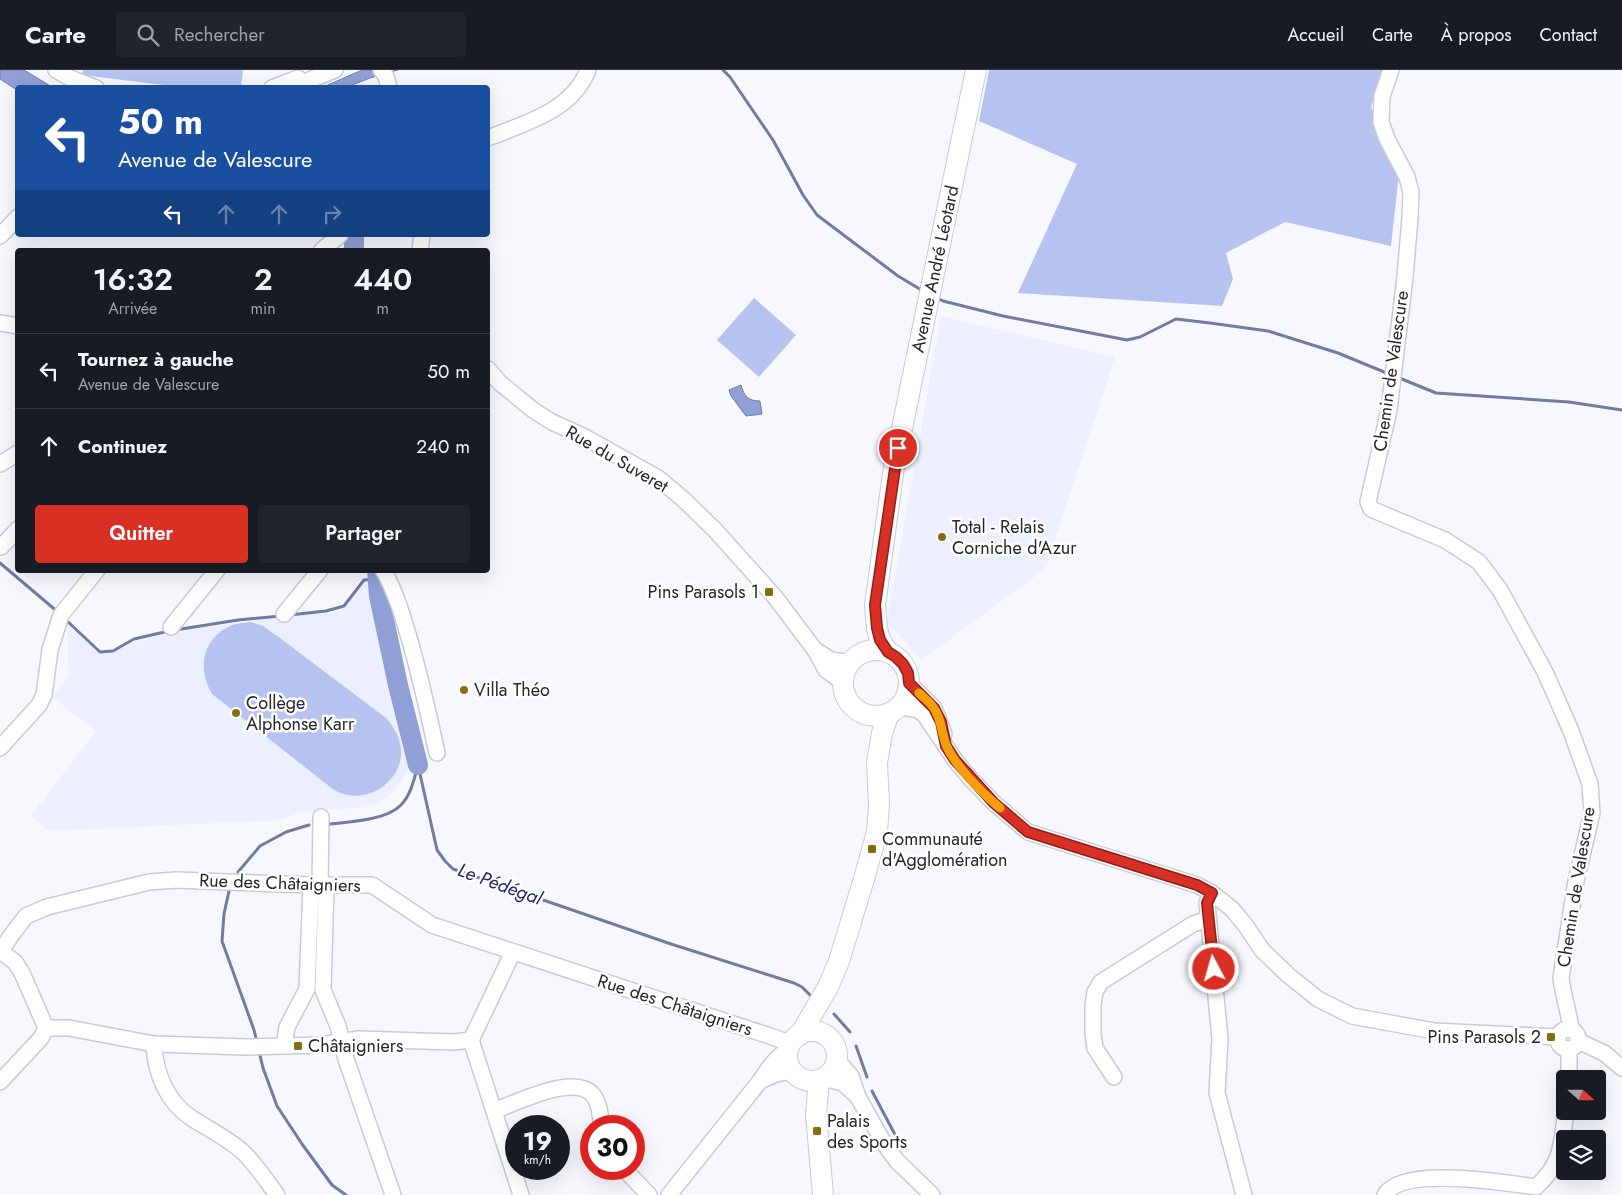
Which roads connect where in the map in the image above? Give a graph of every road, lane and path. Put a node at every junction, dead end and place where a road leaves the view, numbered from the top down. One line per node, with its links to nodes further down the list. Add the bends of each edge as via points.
1 (46, 70): 10 (street)
2 (56, 70): 11 (street)
3 (318, 70): 12 (street)
4 (335, 70): 13 (street)
5 (381, 70): 14 (street)
6 (389, 70): 15 (street)
7 (588, 70): 16 (street, via 578,89 563,104)
8 (976, 70): 26 (main road, Avenue André Léotard)
9 (1390, 70): 57 (street, Chemin de Valescure, via 1382,96 1381,122 1404,169 1410,192 1405,277 1389,410 1368,502 1371,509 1445,540 1479,562 1500,590 1545,672 1590,784 1592,813 1576,881 1561,978 1562,994 1569,1013)
10 (72, 85)
11 (88, 85)
12 (280, 85)
13 (297, 85)
14 (388, 85)
15 (395, 85)
16 (490, 137)
17 (15, 220): 18 (street)
18 (0, 236)
19 (338, 237): 20 (street)
20 (324, 248)
21 (0, 323): 22 (street)
22 (15, 326)
23 (490, 371): 35 (street, Rue du Suveret, via 533,410 658,478 684,499 775,597)
24 (15, 455): 25 (street)
25 (0, 464)
26 (894, 467): 36 (main road, Avenue André Léotard, via 875,605 880,640); 37 (main road, Avenue André Léotard, via 888,479 866,595 863,639)
27 (15, 532): 28 (street)
28 (1, 547)
29 (95, 573): 43 (street, via 61,614 50,650 44,695 39,705)
30 (215, 573): 34 (street)
31 (318, 573): 33 (street)
32 (385, 573): 44 (street, via 405,622)
33 (284, 614)
34 (171, 627)
35 (815, 650): 37 (street, Rue du Suveret, via 831,660); 38 (street, Rue du Suveret, via 826,670)
36 (888, 652): 37 (main road, via 871,650); 39 (main road, via 903,664)
37 (853, 660): 38 (main road, via 845,672)
38 (844, 683): 41 (main road, via 848,699)
39 (909, 683): 40 (main road, via 908,692); 42 (street, via 934,708)
40 (894, 710): 41 (main road, via 874,715); 42 (street, via 916,709 924,714); 45 (main road, via 882,733)
41 (860, 711): 45 (main road)
42 (946, 746): 48 (street, via 988,797 1028,832 1197,885)
43 (0, 748)
44 (438, 754)
45 (878, 764): 52 (main road, via 876,832)
46 (321, 818): 47 (street)
47 (319, 885): 50 (street, Rue des Châtaigniers, via 149,882 46,906 26,916); 51 (street, Rue des Châtaigniers, via 372,886 432,925); 53 (street); 54 (street)
48 (1212, 893): 49 (street, via 1207,903); 57 (street, via 1232,909 1262,950 1288,975 1318,998 1352,1016 1434,1032)
49 (1208, 918): 67 (street, via 1193,924 1101,982 1095,992 1095,1048); 83 (street, via 1220,1039 1217,1093)
50 (0, 951): 55 (street, via 15,962 22,973)
51 (513, 952): 58 (street); 60 (street, Rue des Châtaigniers)
52 (828, 987): 56 (main road, via 825,1019); 60 (main road)
53 (307, 989): 54 (street); 62 (street, via 287,1027)
54 (323, 990): 59 (street)
55 (46, 1028): 61 (street, via 69,1028); 69 (street, via 41,1038)
56 (829, 1038): 60 (main road, via 807,1032); 63 (main road, via 834,1044)
57 (1569, 1039): 64 (street, via 1604,1053); 65 (street, Chemin de Valescure)
58 (471, 1040): 59 (street); 71 (street)
59 (342, 1041): 62 (street); 76 (street)
60 (793, 1043): 66 (main road, via 787,1057); 68 (street, via 772,1063)
61 (154, 1044): 62 (street); 77 (street, via 162,1082 174,1103 190,1118 244,1154)
62 (284, 1046)
63 (836, 1059): 66 (main road, via 830,1073); 70 (street, via 851,1076)
64 (1622, 1068)
65 (1569, 1070)
66 (810, 1077): 68 (street, via 776,1074); 70 (street, via 843,1083); 81 (main road)
67 (1114, 1077)
68 (760, 1081): 80 (street)
69 (0, 1082)
70 (858, 1097): 82 (street, via 884,1145)
71 (494, 1111): 72 (street, via 556,1088 576,1086 591,1092); 78 (street)
72 (600, 1115)
73 (1565, 1120): 75 (street, via 1556,1165)
74 (635, 1180): 79 (street)
75 (1541, 1191): 84 (street, via 1484,1180 1428,1178 1397,1185)
76 (392, 1193)
77 (277, 1195)
78 (522, 1195)
79 (649, 1195)
80 (669, 1195)
81 (822, 1195)
82 (932, 1195)
83 (1244, 1195)
84 (1385, 1195)

